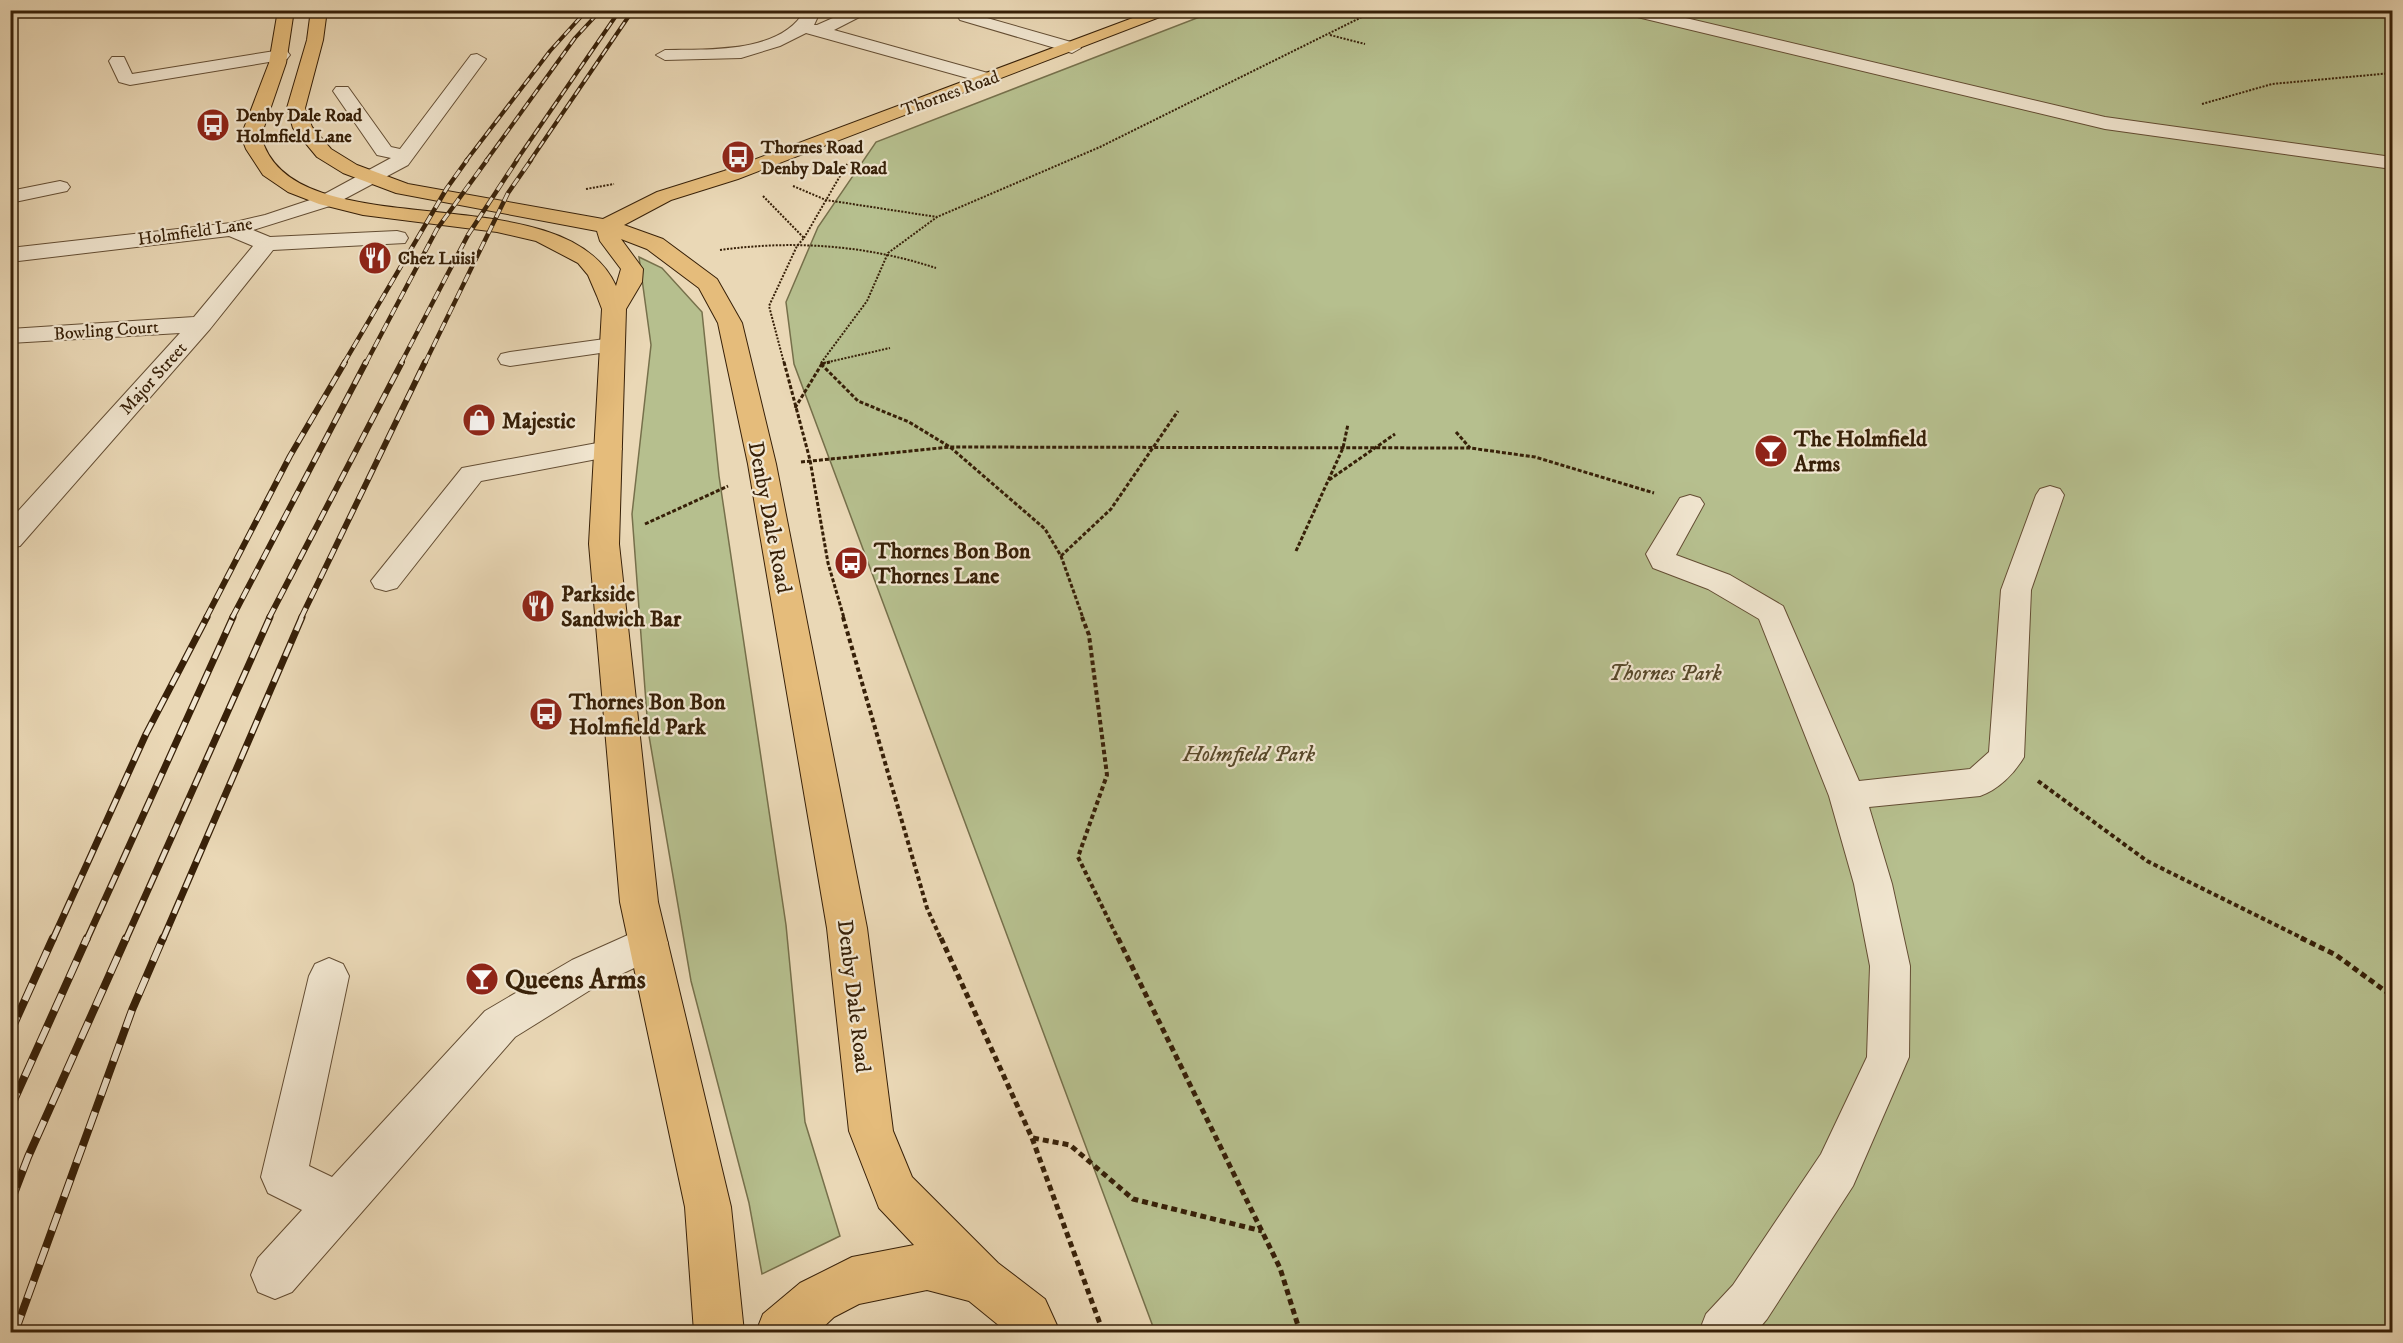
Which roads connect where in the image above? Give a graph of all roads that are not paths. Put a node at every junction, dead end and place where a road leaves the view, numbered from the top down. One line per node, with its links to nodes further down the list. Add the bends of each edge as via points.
1 (286, 10): 10 (main road)
2 (319, 10): 16 (main road, via 296,108)
3 (813, 10): 8 (street)
4 (866, 10): 8 (street)
5 (1170, 10): 9 (main road, Thornes Road)
6 (1629, 10): 19 (street, via 2105,123)
7 (966, 17): 9 (street)
8 (811, 29): 11 (street, via 741,53); 14 (street)
9 (1072, 48): 14 (main road, Thornes Road)
10 (281, 55): 13 (street, via 130,80); 25 (main road, via 251,136 269,172)
11 (665, 55)
12 (477, 59): 18 (street, Holmfield Lane)
13 (117, 61)
14 (989, 79): 21 (main road, Thornes Road)
15 (342, 91): 18 (street, via 384,151)
16 (298, 118): 17 (main road, via 289,136); 22 (main road, Denby Dale Road, via 324,153)
17 (291, 144)
18 (406, 156): 22 (street, Holmfield Lane)
19 (2392, 163)
20 (315, 174): 25 (main road, via 330,183 334,191)
21 (731, 175): 26 (main road, Thornes Road); 26 (main road, Thornes Road, via 664,196)
22 (371, 178): 25 (street, Holmfield Lane); 26 (main road, Denby Dale Road, via 412,191)
23 (60, 187): 24 (street)
24 (10, 197)
25 (326, 201): 27 (street, Holmfield Lane); 30 (main road, via 378,212 498,226 538,235)
26 (638, 227): 30 (main road); 33 (main road, via 630,282); 46 (main road, Denby Dale Road, via 709,284 730,323 763,471 848,928 871,1131 895,1192)
27 (231, 229): 29 (street); 31 (street, Holmfield Lane)
28 (397, 238): 29 (street, Holmfield Lane)
29 (267, 244): 32 (street, Major Street)
30 (567, 247): 33 (main road, via 587,259 599,273)
31 (10, 255)
32 (201, 324): 34 (street, Bowling Court); 39 (street, Major Street)
33 (613, 327): 35 (street); 36 (main road)
34 (10, 336)
35 (510, 359)
36 (608, 449): 40 (street, via 472,474); 42 (main road, via 604,544 639,902)
37 (2050, 495): 41 (street, via 2016,590 2006,758 1980,782)
38 (1690, 504): 41 (street, via 1661,554 1664,561 1719,582 1772,613)
39 (10, 540)
40 (386, 581)
41 (1847, 796): 50 (street, via 1873,884 1890,966 1888,1057 1837,1170 1750,1302)
42 (648, 943): 44 (street, via 586,972 500,1024); 47 (main road, via 708,1206)
43 (329, 976): 44 (street, via 284,1177)
44 (339, 1204): 45 (street)
45 (275, 1275)
46 (981, 1280): 48 (main road, via 927,1266 852,1281 817,1300); 49 (main road, Denby Dale Road, via 1028,1317)
47 (719, 1332)
48 (781, 1332)
49 (1035, 1332)
50 (1724, 1332)

